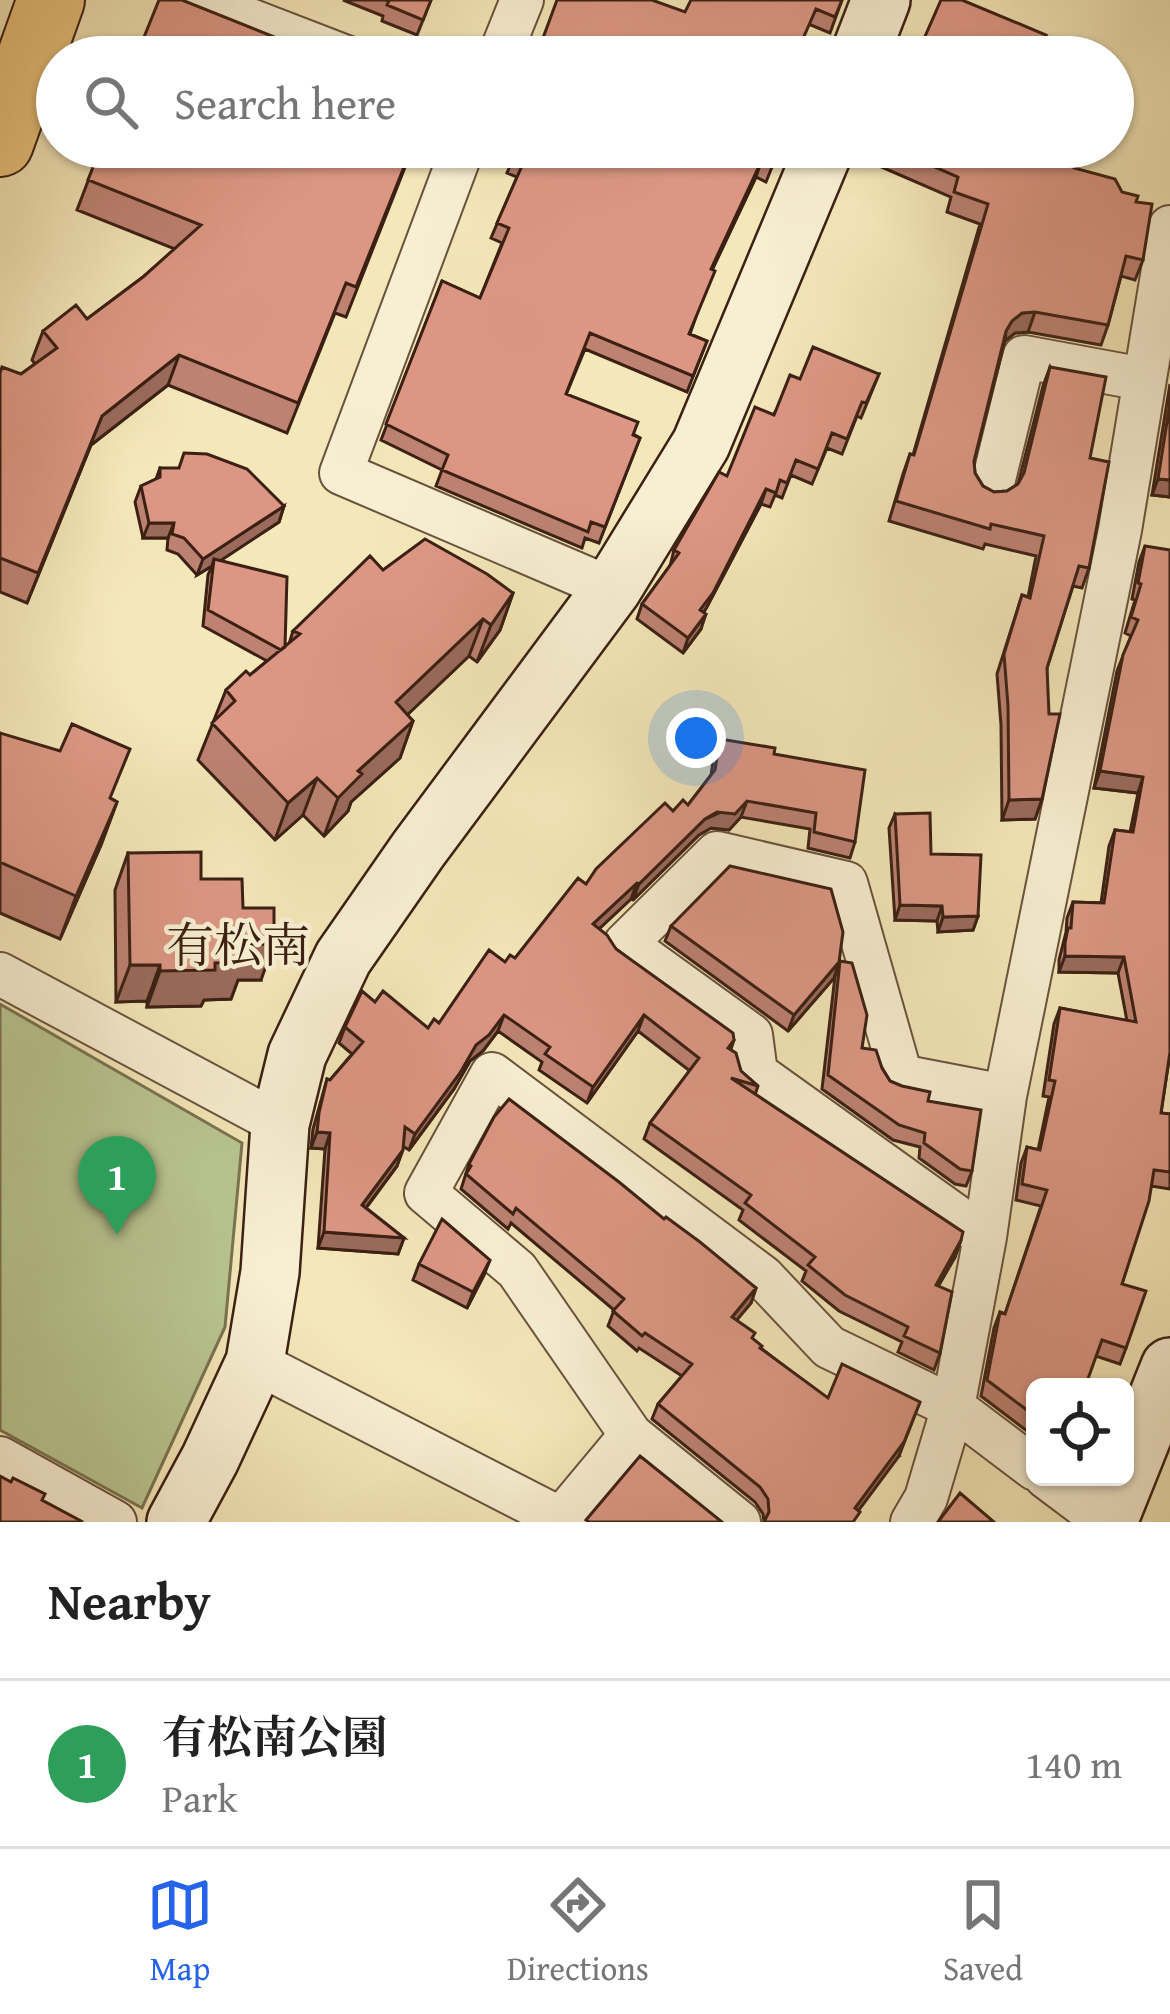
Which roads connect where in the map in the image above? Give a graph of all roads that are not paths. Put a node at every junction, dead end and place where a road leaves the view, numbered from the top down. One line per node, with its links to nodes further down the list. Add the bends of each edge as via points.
1 (198, 0): 4 (street)
2 (522, 0): 7 (street)
3 (880, 0): 8 (street)
4 (244, 8): 6 (street)
5 (30, 19): 9 (highway)
6 (302, 36)
7 (507, 36)
8 (867, 36)
9 (0, 143)
10 (455, 168): 16 (street, via 340,473)
11 (816, 168): 16 (street, via 701,444)
12 (1170, 226): 13 (street)
13 (1160, 338): 14 (street)
14 (1143, 379): 15 (street, via 1024,357); 18 (street, via 1120,530)
15 (992, 488)
16 (612, 590): 19 (street, via 343,958 297,1055)
17 (0, 974): 19 (street)
18 (1004, 1096): 20 (street); 20 (street, via 901,1076 846,883 717,853 625,944 751,1035 756,1073)
19 (280, 1124): 21 (street)
20 (985, 1237): 23 (street)
21 (255, 1362): 24 (street, via 561,1519); 29 (street)
22 (1170, 1367): 32 (street)
23 (952, 1407): 24 (street, via 829,1347 763,1276 493,1074 426,1193 517,1270); 26 (street); 31 (street)
24 (631, 1435): 30 (street)
25 (0, 1458): 28 (street)
26 (1026, 1461)
27 (1058, 1486): 32 (street)
28 (115, 1522)
29 (176, 1522)
30 (739, 1522)
31 (912, 1522)
32 (1107, 1522)

